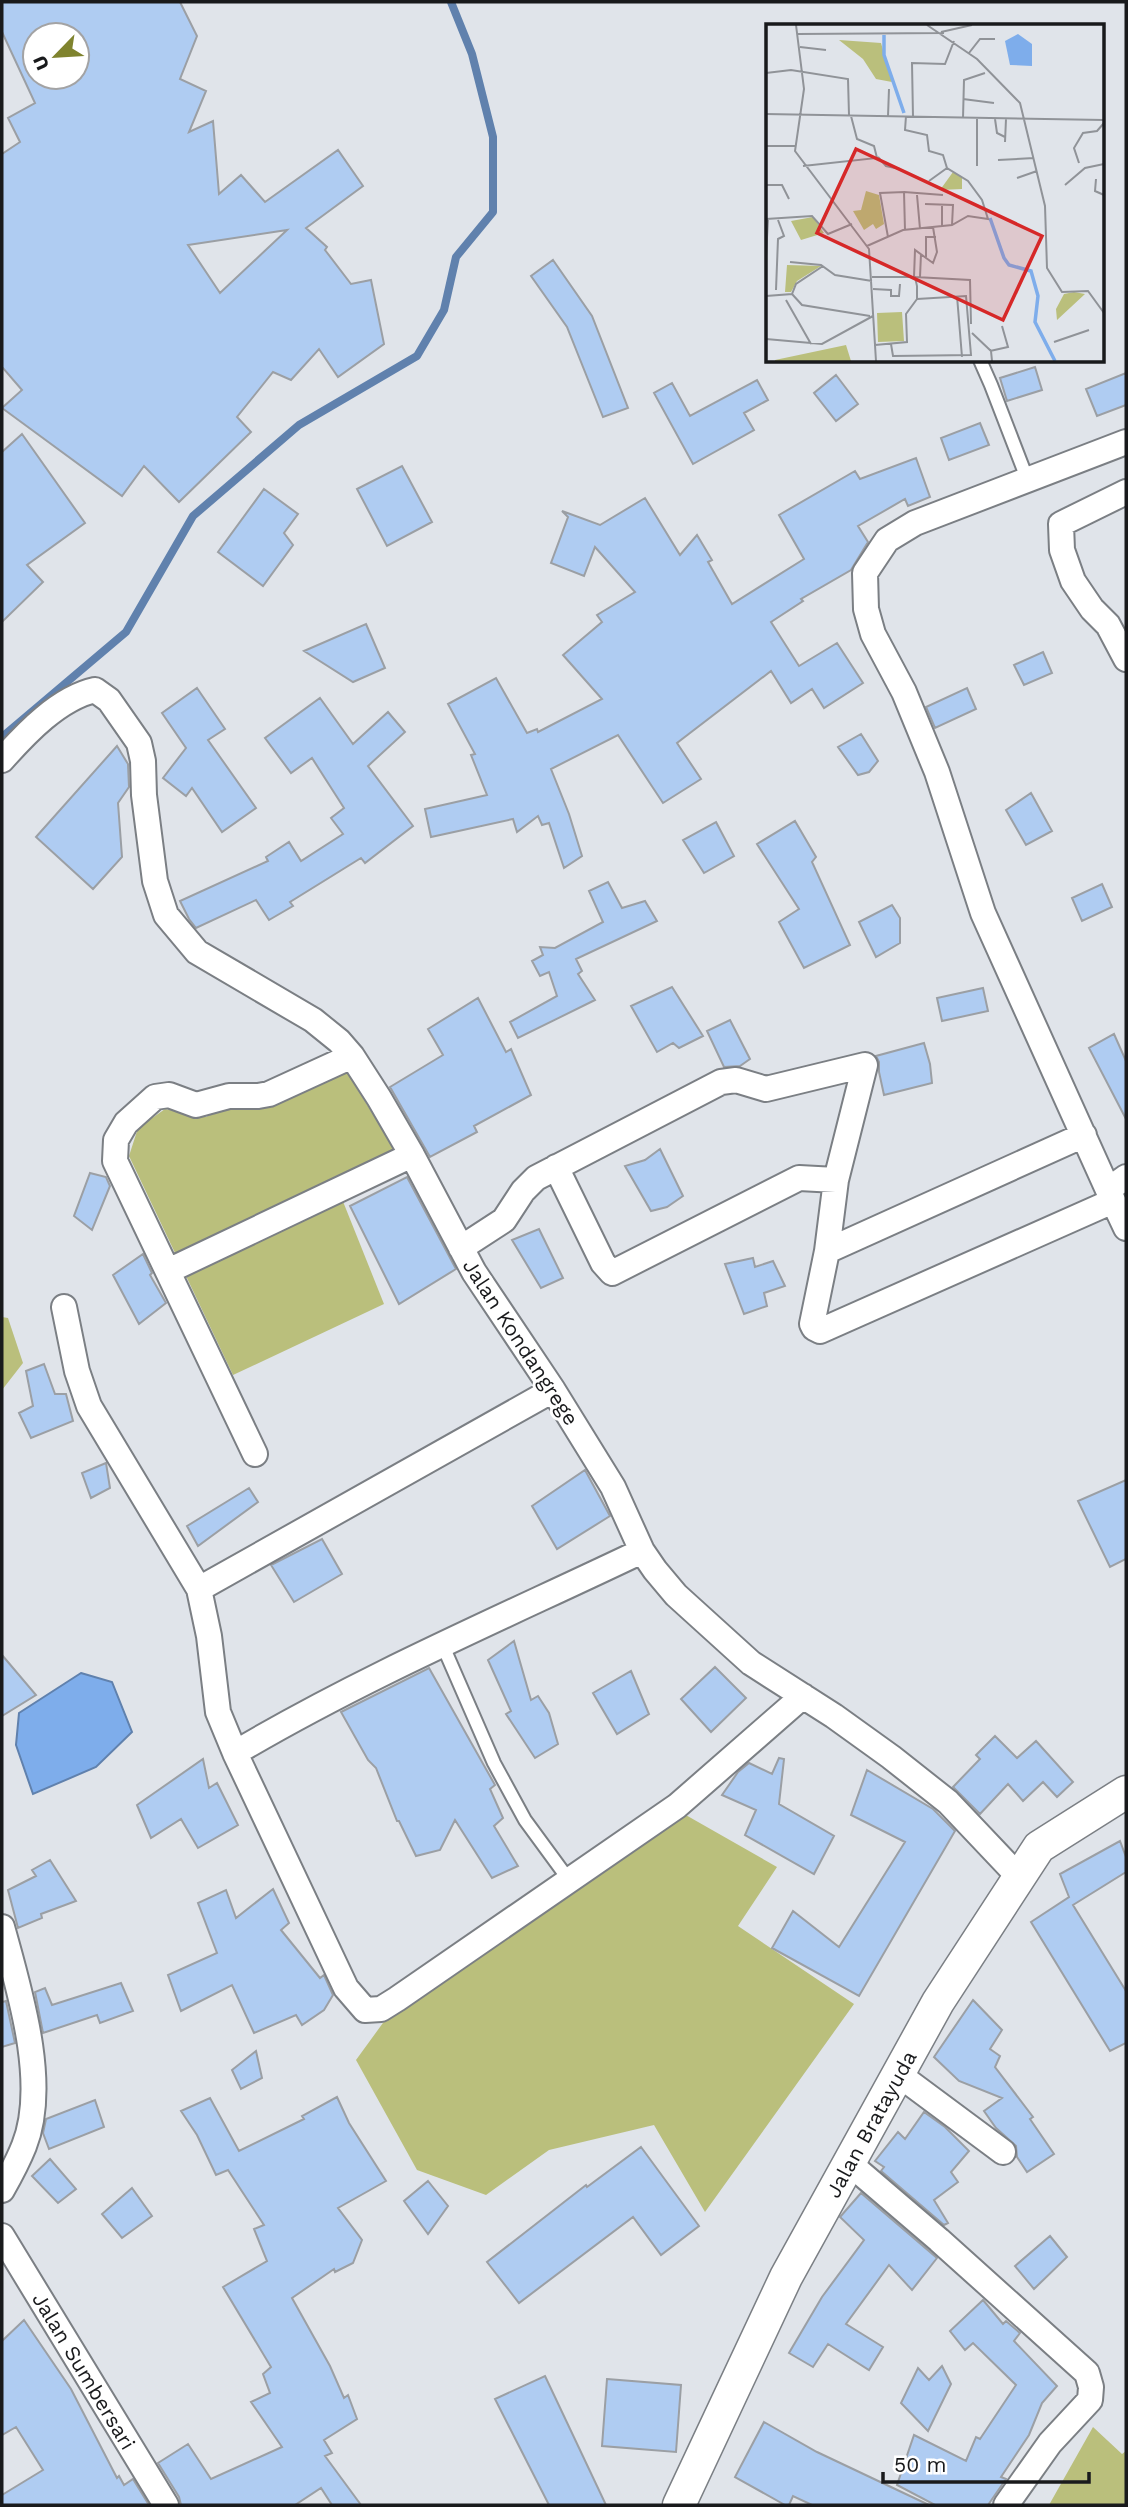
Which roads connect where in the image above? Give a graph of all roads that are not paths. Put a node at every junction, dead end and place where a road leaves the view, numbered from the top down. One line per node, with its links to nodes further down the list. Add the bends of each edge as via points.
1 (981, 362): 3 (lane)
2 (1126, 442): 3 (street)
3 (1028, 481): 9 (street, via 934,514 887,540 865,573 866,609 873,634 904,692 937,772 984,913)
4 (1126, 492): 5 (street, via 1061,524 1062,550 1073,581 1092,609)
5 (1117, 620): 6 (street)
6 (1126, 659)
7 (2, 760): 8 (street, Jalan Kondangrege, via 23,736 77,697 95,690 109,700 139,743 155,881 166,915 197,952 313,1020)
8 (352, 1056): 10 (street, Jalan Kondangrege); 17 (street, via 269,1094 229,1096 196,1105 169,1095 155,1097 126,1123 116,1140 116,1161)
9 (1084, 1135): 13 (street); 16 (street)
10 (412, 1155): 15 (street, Jalan Kondangrege); 17 (street)
11 (556, 1167): 12 (street, via 612,1273 799,1178); 12 (street, via 721,1082 736,1080 766,1089 865,1065); 15 (street, via 523,1191 504,1220)
12 (836, 1180): 16 (street)
13 (1116, 1189): 14 (street); 16 (street, via 820,1331 812,1324)
14 (1126, 1228)
15 (461, 1248): 19 (street, Jalan Kondangrege)
16 (827, 1251)
17 (168, 1270): 20 (street)
18 (64, 1307): 22 (street, via 89,1406)
19 (553, 1390): 21 (street, Jalan Kondangrege, via 613,1487); 22 (street)
20 (255, 1454)
21 (642, 1551): 23 (street); 24 (street, Jalan Kondangrege, via 676,1595 741,1654)
22 (199, 1589): 25 (street, via 218,1712)
23 (443, 1646): 25 (street); 28 (lane, via 494,1763 525,1820)
24 (803, 1696): 27 (street, Jalan Kondangrege, via 948,1802); 28 (street, via 677,1806)
25 (236, 1754): 28 (street, via 346,1989 365,2010 381,2009 397,1999)
26 (1126, 1792): 27 (street, Jalan Bratayuda, via 1039,1847)
27 (1019, 1877): 30 (street, Jalan Bratayuda, via 938,2002)
28 (569, 1880)
29 (2, 1927): 33 (street, via 29,2039 34,2084 25,2144)
30 (898, 2074): 31 (street); 32 (street, Jalan Bratayuda)
31 (1003, 2152)
32 (849, 2163): 36 (street, Jalan Bratayuda, via 786,2277); 37 (street, via 1087,2373 1090,2400 1049,2443)
33 (2, 2190)
34 (2, 2236): 35 (street, Jalan Sumbersari)
35 (166, 2505)
36 (679, 2505)
37 (1006, 2505)

